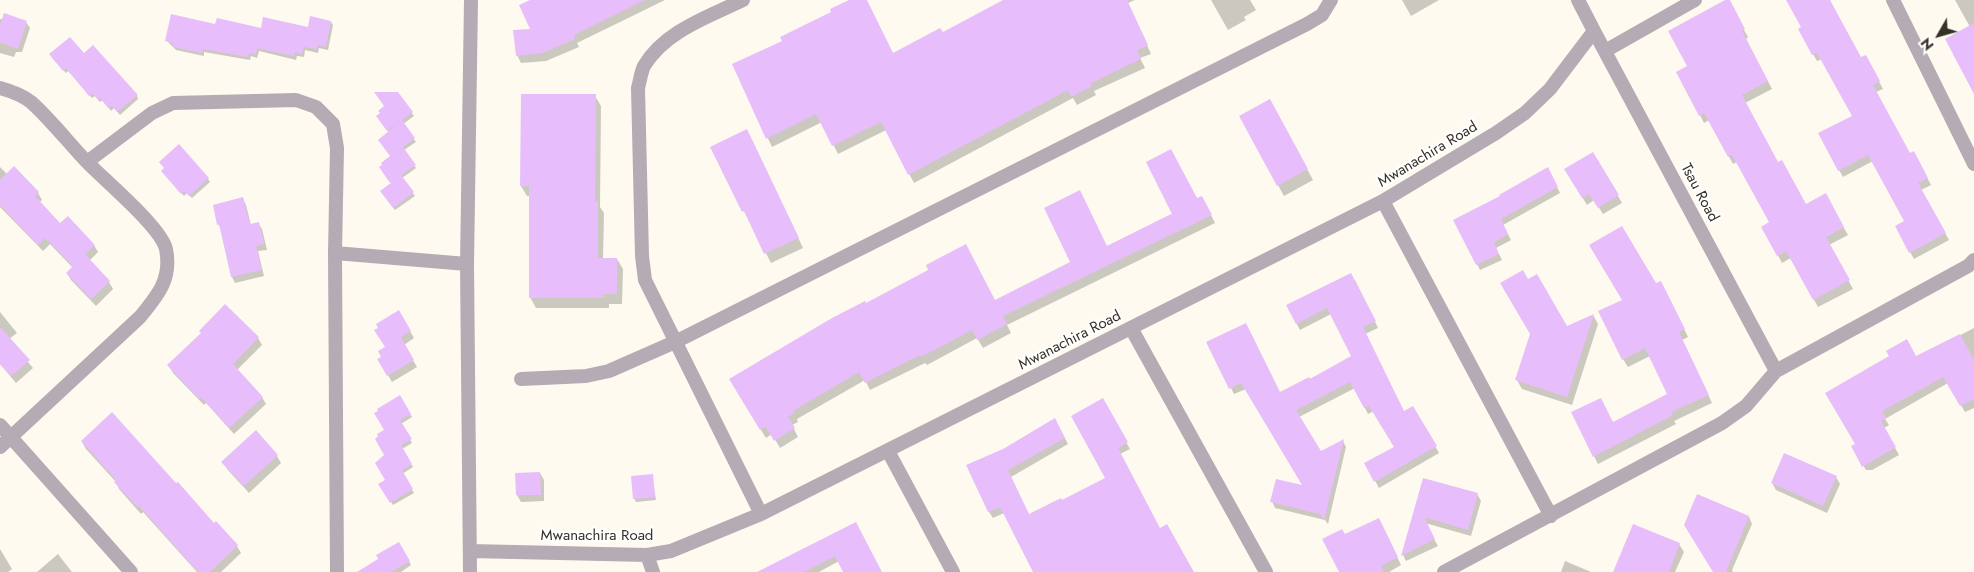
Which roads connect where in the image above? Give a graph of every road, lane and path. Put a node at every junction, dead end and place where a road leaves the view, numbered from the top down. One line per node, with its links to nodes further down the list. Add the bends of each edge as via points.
1 (471, 0): 15 (street)
2 (743, 0): 17 (street, via 681,31 658,47 643,68 638,88 645,280)
3 (1330, 0): 17 (street, via 1322,14 1307,24)
4 (1578, 0): 7 (street)
5 (1695, 0): 8 (street)
6 (1893, 0): 11 (street)
7 (1594, 31): 8 (street, Tsau Road); 12 (street, Mwanachira Road, via 1550,89 1524,113)
8 (1605, 51): 18 (street, Tsau Road)
9 (0, 88): 10 (street, via 30,101)
10 (87, 162): 13 (street, via 152,113 173,103 296,100 316,107 333,124 337,148); 21 (street, via 150,224 166,247 167,274 159,293 140,317)
11 (1974, 164)
12 (1383, 201): 16 (street, Mwanachira Road); 25 (street)
13 (335, 253): 15 (street); 29 (street)
14 (1974, 260): 18 (street)
15 (467, 264): 26 (street)
16 (1131, 328): 23 (street, Mwanachira Road); 33 (street)
17 (674, 342): 19 (street, via 609,371 586,376); 24 (street)
18 (1776, 371): 25 (street, via 1746,406 1722,423)
19 (521, 379)
20 (0, 425): 21 (street)
21 (12, 436): 22 (street); 28 (street)
22 (0, 447)
23 (888, 451): 24 (street, Mwanachira Road); 32 (street)
24 (761, 514): 27 (street, Mwanachira Road, via 671,551)
25 (1551, 516): 34 (street)
26 (470, 550): 27 (street, Mwanachira Road); 30 (street)
27 (648, 555): 31 (street)
28 (131, 572)
29 (336, 572)
30 (470, 572)
31 (653, 572)
32 (953, 572)
33 (1266, 572)
34 (1444, 572)

